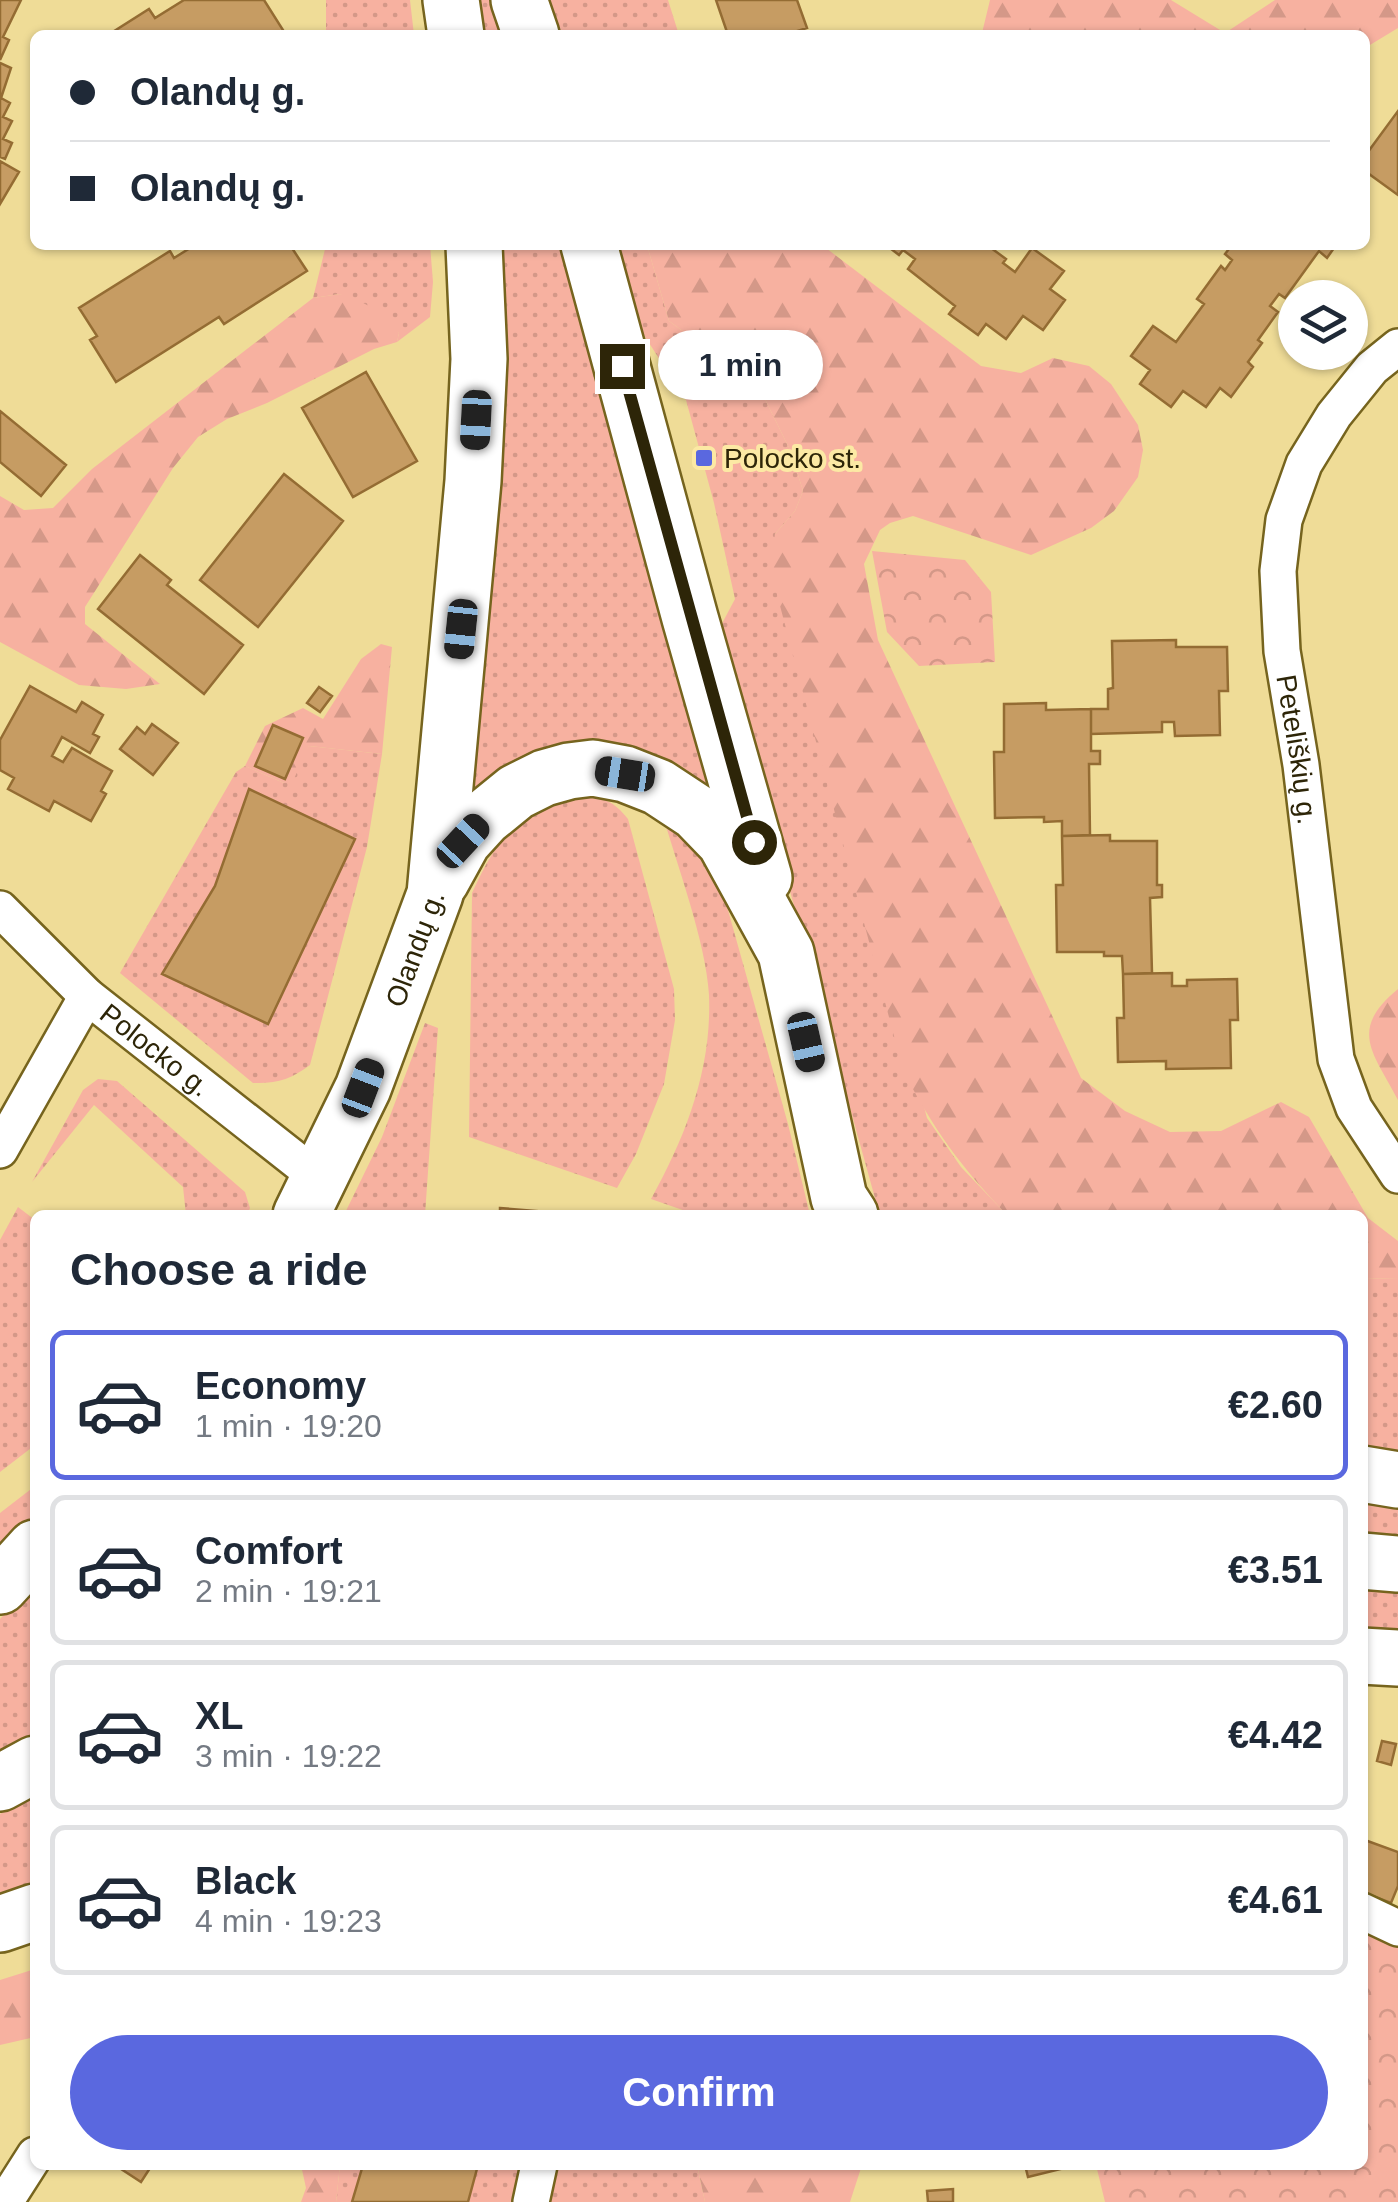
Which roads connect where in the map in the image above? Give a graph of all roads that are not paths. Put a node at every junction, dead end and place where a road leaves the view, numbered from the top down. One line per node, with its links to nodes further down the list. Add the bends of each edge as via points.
1 (451, 0): 3 (main road)
2 (519, 0): 4 (main road)
3 (455, 30)
4 (529, 30)
5 (474, 250): 8 (main road, Olandų g., via 479,360 470,535)
6 (591, 250): 10 (main road)
7 (1398, 348): 13 (street, Peteliškių g., via 1334,414 1304,464 1284,520 1278,571 1282,651 1336,1059 1354,1108)
8 (435, 894): 10 (main road, via 463,841 516,792 544,778 593,768 658,787 696,812 725,842); 14 (main road, Olandų g., via 363,1088)
9 (0, 910): 11 (street, Polocko g.)
10 (786, 953): 15 (main road)
11 (87, 996): 12 (street); 14 (street, Polocko g., via 281,1152)
12 (0, 1150)
13 (1398, 1175)
14 (311, 1197)
15 (843, 1209)
16 (1368, 1475): 17 (main road)
17 (1398, 1480)
18 (30, 1553): 21 (main road)
19 (1368, 1562): 20 (main road)
20 (1398, 1564)
21 (0, 1586)
22 (1368, 1656): 23 (main road)
23 (1398, 1658)
24 (30, 1767): 25 (main road)
25 (0, 1783)
26 (30, 1914): 28 (main road)
27 (1368, 1914): 29 (street)
28 (0, 1924)
29 (1398, 1928)
30 (30, 2163): 32 (street)
31 (538, 2170): 33 (street)
32 (5, 2202)
33 (531, 2202)

